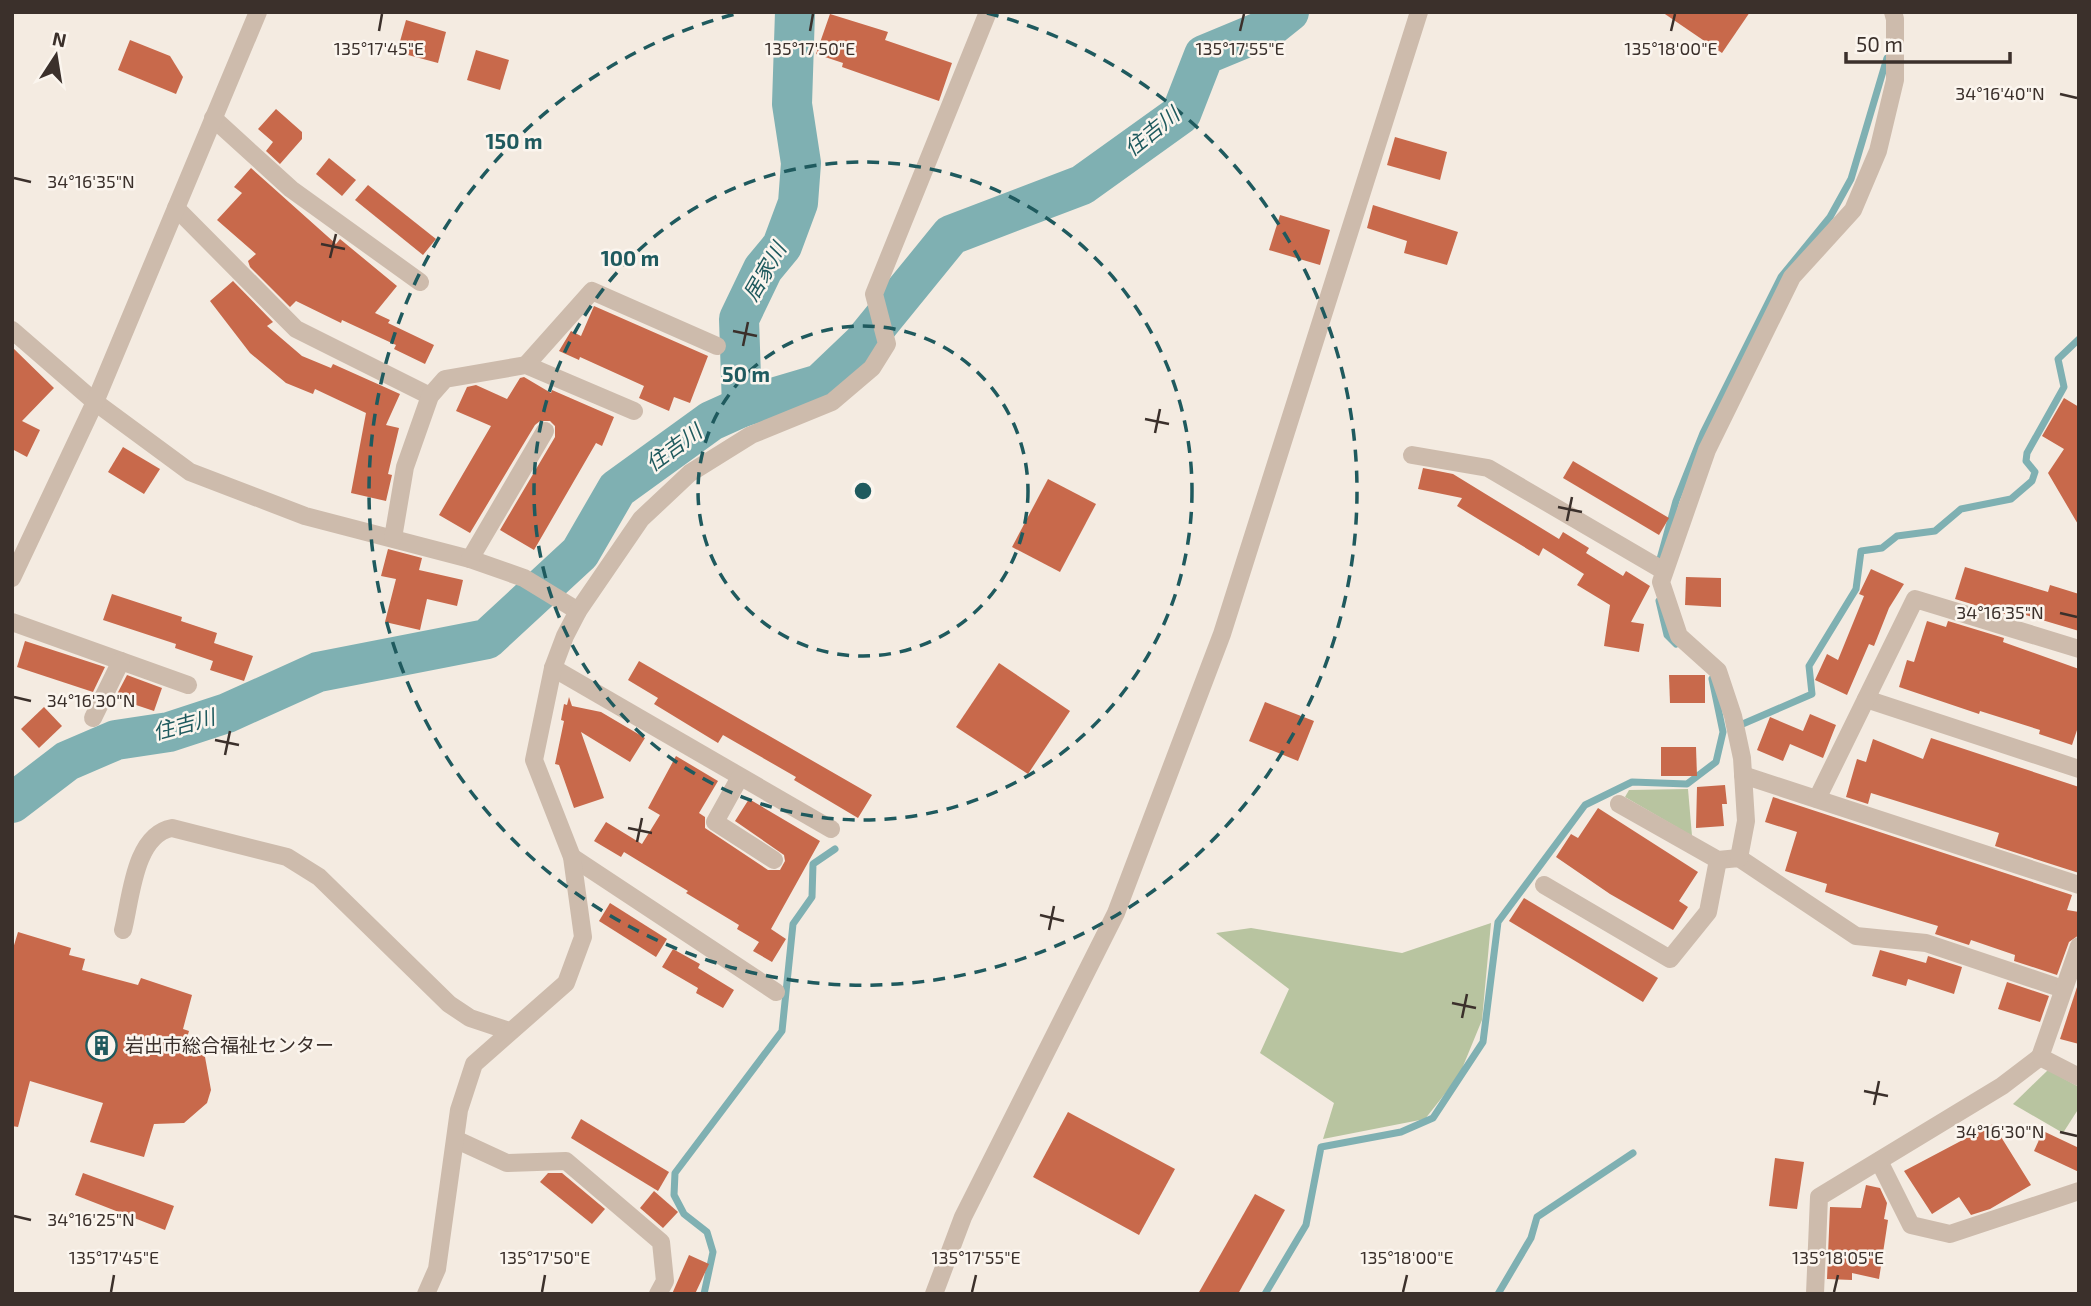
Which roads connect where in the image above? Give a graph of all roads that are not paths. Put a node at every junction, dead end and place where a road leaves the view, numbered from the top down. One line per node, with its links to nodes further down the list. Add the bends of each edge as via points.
1 (258, 12): 5 (street)
2 (988, 12): 20 (street, via 874,294 887,344 872,368 832,402 751,435 690,473 641,519)
3 (1419, 12): 52 (street, via 1222,634 1116,913 963,1217)
4 (1893, 12): 18 (street, via 1895,80 1878,151 1853,210 1792,277 1707,450)
5 (213, 118): 6 (street); 7 (street, via 291,190)
6 (176, 208): 11 (street, via 296,329); 12 (street)
7 (420, 282)
8 (12, 330): 12 (street)
9 (716, 346): 10 (street, via 592,291)
10 (526, 365): 11 (street, via 445,379); 13 (street)
11 (429, 396): 16 (street, via 405,467)
12 (95, 402): 16 (street, via 190,472 305,516); 19 (street)
13 (634, 411)
14 (545, 431): 17 (street)
15 (1412, 455): 18 (street, via 1488,468)
16 (393, 538): 17 (street)
17 (470, 559): 20 (street, via 524,578)
18 (1664, 571): 29 (street, via 1661,582 1679,636 1718,671 1733,716)
19 (12, 579)
20 (578, 611): 24 (street)
21 (12, 622): 23 (street)
22 (2079, 649): 26 (street, via 1915,599)
23 (121, 661): 25 (street); 27 (street)
24 (553, 668): 30 (street); 34 (street, via 534,761)
25 (188, 685)
26 (1866, 699): 28 (street); 31 (street)
27 (93, 718)
28 (2079, 769)
29 (1743, 775): 31 (street); 35 (street, via 1746,821)
30 (740, 777): 33 (street); 36 (street, via 715,822)
31 (1817, 799): 39 (street)
32 (1619, 804): 37 (street)
33 (831, 830)
34 (572, 857): 43 (street); 44 (street, via 583,937 566,983)
35 (1739, 858): 37 (street); 42 (street, via 1856,936 1926,943)
36 (774, 860)
37 (1718, 860): 38 (street, via 1708,912 1670,959)
38 (1544, 885)
39 (2079, 885)
40 (123, 930): 44 (street, via 143,849 160,830 172,828 287,857 320,877 449,1004)
41 (2079, 946): 42 (street)
42 (2063, 989): 45 (street)
43 (776, 992)
44 (509, 1031): 47 (street, via 474,1064 459,1110)
45 (2040, 1057): 46 (street); 48 (street, via 2002,1086)
46 (2079, 1077)
47 (457, 1140): 50 (street, via 437,1269); 51 (street, via 507,1163 566,1161 661,1242 665,1281)
48 (1879, 1161): 49 (street, via 1911,1225 1950,1234); 53 (street, via 1819,1197)
49 (2079, 1191)
50 (426, 1294)
51 (658, 1294)
52 (934, 1294)
53 (1815, 1294)

